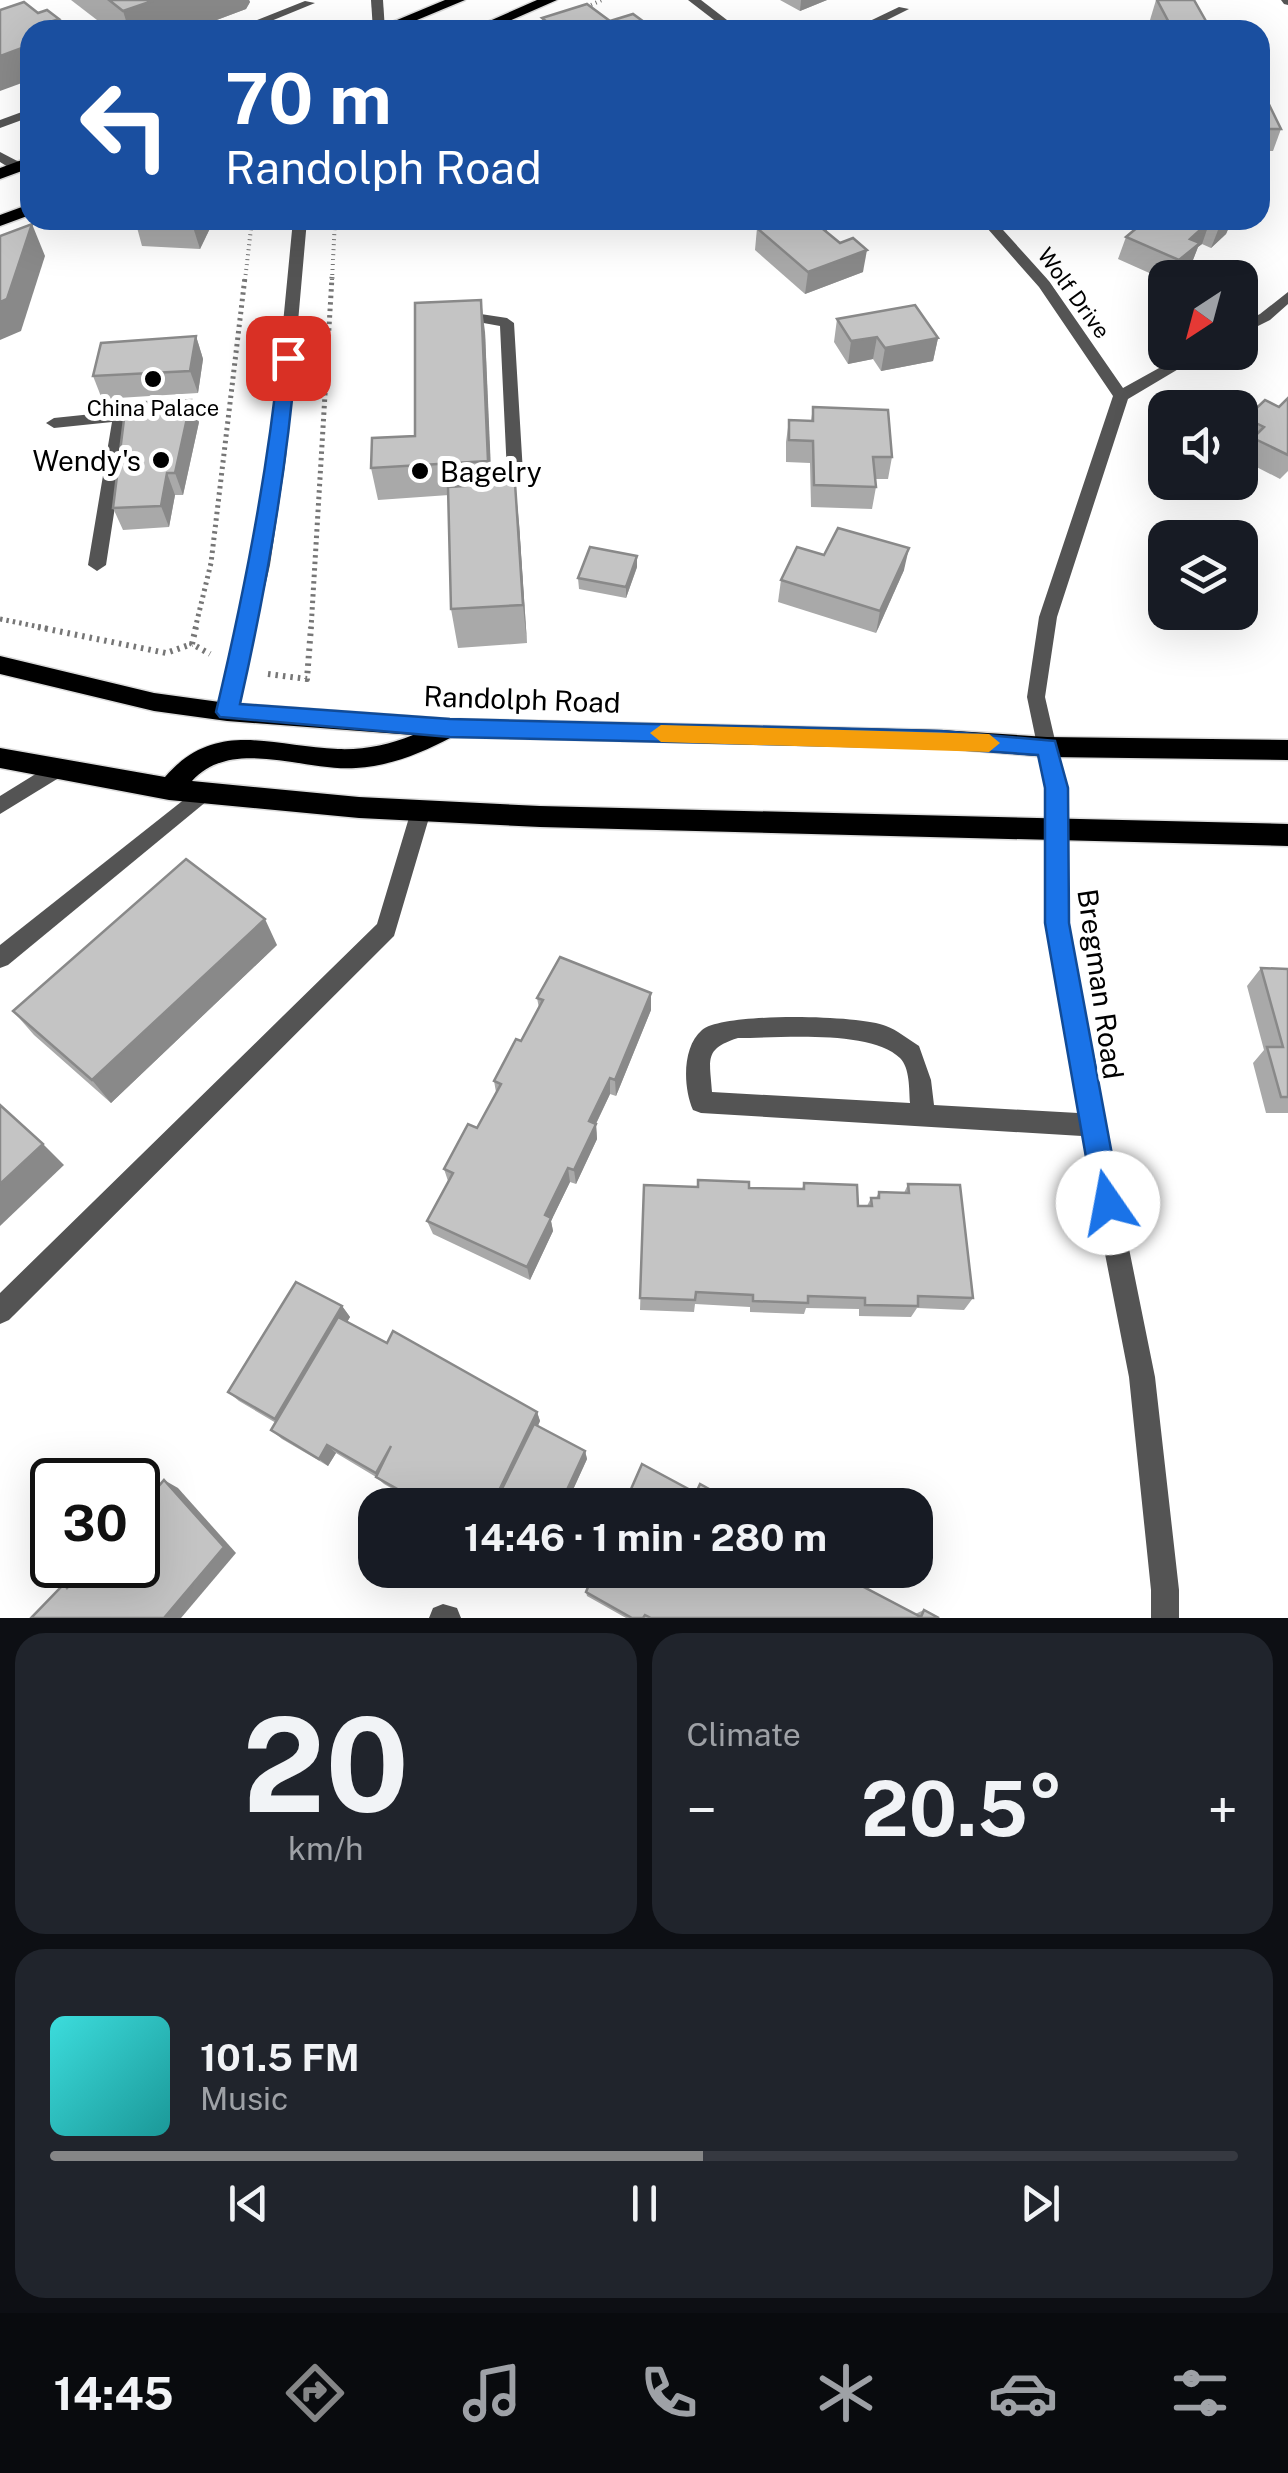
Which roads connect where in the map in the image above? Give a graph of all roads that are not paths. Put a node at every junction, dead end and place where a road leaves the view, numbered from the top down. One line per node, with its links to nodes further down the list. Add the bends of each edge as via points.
1 (323, 0): 5 (street)
2 (458, 0): 8 (main road)
3 (550, 0): 9 (main road)
4 (694, 0): 10 (street)
5 (306, 2): 7 (street)
6 (903, 9): 11 (street)
7 (262, 20)
8 (405, 20)
9 (501, 20)
10 (721, 20)
11 (879, 20)
12 (299, 230): 23 (street, via 278,458)
13 (996, 230): 18 (street, Wolf Drive, via 1044,284)
14 (1288, 296): 16 (street)
15 (461, 315): 20 (street, via 508,323)
16 (1258, 321)
17 (1168, 370): 18 (street)
18 (1121, 396): 25 (street, Bregman Road, via 1048,618 1036,697)
19 (54, 423): 21 (street, via 121,416)
20 (515, 473)
21 (97, 566)
22 (0, 665): 23 (main road, Randolph Road, via 154,702)
23 (227, 712): 24 (main road, Randolph Road)
24 (450, 728): 25 (main road, Randolph Road); 29 (main road, via 404,752 340,759 248,750 212,754)
25 (1047, 747): 26 (main road, Randolph Road); 33 (street, Bregman Road)
26 (1288, 750)
27 (0, 758): 28 (main road)
28 (55, 770): 29 (main road); 31 (street)
29 (169, 790): 30 (main road)
30 (200, 795): 32 (main road); 35 (street)
31 (0, 806)
32 (421, 811): 33 (main road); 38 (street, via 386,929)
33 (1056, 829): 34 (main road); 37 (street, Bregman Road, via 1057,923)
34 (1288, 834)
35 (0, 958)
36 (923, 1115): 36 (street, via 701,1102 698,1054 711,1036 738,1028 880,1034 910,1053); 37 (street)
37 (1092, 1125): 39 (street, Bregman Road, via 1142,1376)
38 (0, 1311)
39 (1165, 1618)

